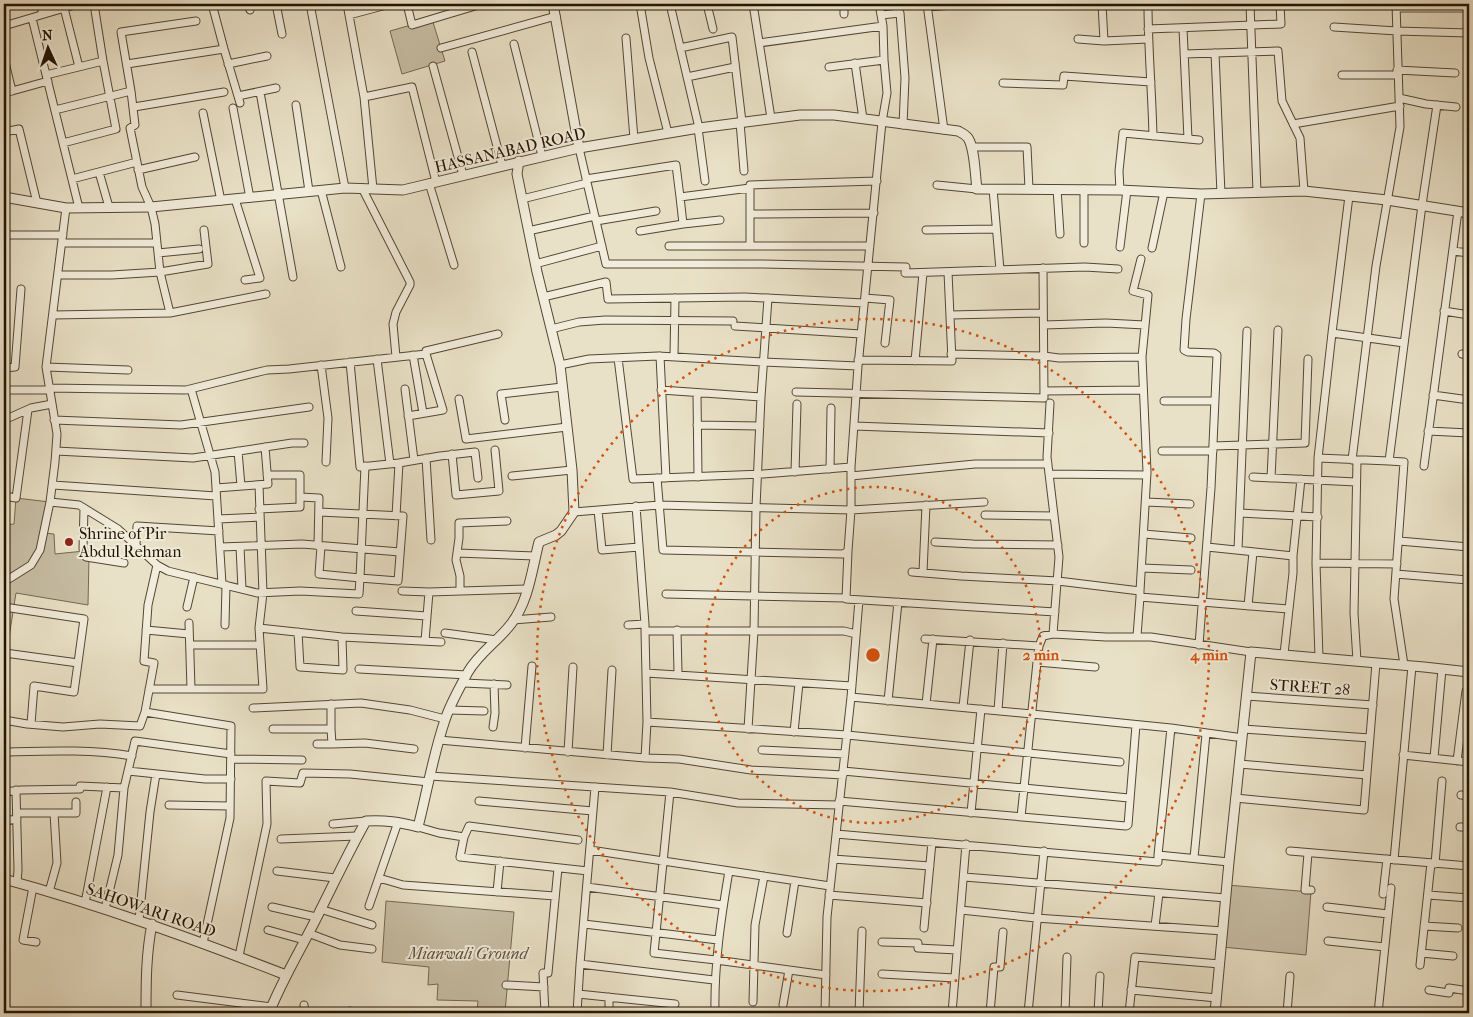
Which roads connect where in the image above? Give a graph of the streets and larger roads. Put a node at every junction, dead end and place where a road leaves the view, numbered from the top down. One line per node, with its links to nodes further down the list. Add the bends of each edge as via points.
1 (40, 4): 27 (street)
2 (78, 4): 25 (street)
3 (94, 4): 60 (street)
4 (212, 4): 52 (street)
5 (276, 4): 43 (street)
6 (310, 4): 124 (street)
7 (346, 4): 29 (street)
8 (390, 4): 29 (street)
9 (407, 4): 10 (street, via 412,25)
10 (482, 4)
11 (553, 4): 30 (street)
12 (640, 4): 101 (street, via 649,58)
13 (670, 4): 51 (street)
14 (707, 4): 39 (street)
15 (753, 4): 48 (street)
16 (844, 4): 28 (street)
17 (880, 4): 31 (street)
18 (966, 4): 23 (street)
19 (1102, 4): 47 (street)
20 (1148, 4): 40 (street)
21 (1250, 4): 34 (street)
22 (1280, 4): 34 (street, via 1281,24)
23 (927, 6): 99 (street)
24 (1396, 6): 26 (street); 41 (street)
25 (64, 8): 27 (street); 65 (street)
26 (1469, 8)
27 (43, 14): 32 (street)
28 (844, 14)
29 (349, 15): 82 (street)
30 (556, 16): 50 (street); 108 (street)
31 (881, 16): 36 (street); 97 (street, via 900,13 906,78)
32 (32, 18): 35 (street); 72 (street)
33 (196, 21): 61 (street, via 121,32)
34 (1251, 25): 38 (street); 54 (street)
35 (4, 26)
36 (883, 26): 48 (street); 59 (street)
37 (1334, 26): 41 (street)
38 (1183, 28): 40 (street); 56 (street)
39 (713, 29)
40 (1148, 29): 46 (street)
41 (1397, 31): 42 (street); 68 (street)
42 (1469, 32)
43 (282, 34)
44 (626, 38): 103 (street)
45 (1078, 39): 47 (street)
46 (1148, 39): 47 (street); 73 (street)
47 (1104, 41)
48 (759, 43): 92 (street)
49 (514, 44): 109 (street)
50 (441, 48)
51 (680, 48): 66 (street, via 732,37); 71 (street)
52 (224, 49): 61 (street); 62 (street)
53 (472, 52): 113 (street)
54 (1252, 52): 55 (street); 96 (street, via 1278,50 1282,101); 138 (street)
55 (1215, 53): 56 (street); 140 (street)
56 (1184, 54): 104 (street)
57 (267, 56): 62 (street)
58 (4, 58): 76 (street)
59 (884, 60): 63 (street); 95 (street, via 887,93)
60 (103, 61): 65 (street); 81 (street)
61 (127, 64): 77 (street)
62 (228, 64): 79 (street, via 239,100)
63 (856, 64): 67 (street); 93 (street)
64 (432, 66): 117 (street)
65 (79, 67): 72 (street)
66 (735, 67): 71 (street); 94 (street)
67 (829, 67)
68 (1398, 73): 69 (street); 70 (street); 83 (street)
69 (1455, 73)
70 (1342, 75)
71 (686, 77): 98 (street)
72 (47, 78): 76 (street); 90 (street)
73 (1151, 82): 74 (street, via 1064,76 1063,85); 102 (street)
74 (1003, 83)
75 (276, 88): 79 (street)
76 (12, 91): 80 (street)
77 (131, 91): 81 (street); 87 (street)
78 (224, 92): 87 (street)
79 (260, 92): 141 (street)
80 (4, 93)
81 (110, 96): 90 (street); 106 (street, via 116,128)
82 (364, 97): 122 (street, via 412,87); 127 (street)
83 (1399, 98): 85 (street); 86 (street)
84 (296, 105): 136 (street)
85 (1437, 105): 88 (street); 151 (street)
86 (1400, 106): 96 (street); 148 (street, via 1398,142)
87 (134, 107): 111 (street, via 135,125 130,128)
88 (1456, 107)
89 (233, 108): 145 (street)
90 (55, 110): 106 (street)
91 (203, 113): 149 (street)
92 (770, 118): 93 (street, HASSANABAD ROAD, via 809,115); 94 (street, HASSANABAD ROAD)
93 (863, 120): 95 (street, HASSANABAD ROAD)
94 (741, 122): 98 (street, HASSANABAD ROAD); 115 (street)
95 (882, 122): 97 (street, HASSANABAD ROAD); 121 (street)
96 (1293, 124): 135 (street, via 1300,138)
97 (903, 125): 99 (street, HASSANABAD ROAD)
98 (699, 128): 101 (street, HASSANABAD ROAD); 120 (street)
99 (944, 130): 107 (street, HASSANABAD ROAD, via 965,134)
100 (4, 132): 150 (street, via 19,129)
101 (668, 133): 103 (street, HASSANABAD ROAD)
102 (1153, 136): 104 (street); 134 (street, via 1123,133 1119,171)
103 (634, 139): 108 (street, HASSANABAD ROAD)
104 (1188, 139): 105 (street)
105 (1199, 140)
106 (63, 143): 118 (street)
107 (971, 147): 128 (street); 130 (street, via 1027,147)
108 (579, 148): 109 (street, HASSANABAD ROAD); 119 (street)
109 (542, 156): 112 (street, HASSANABAD ROAD)
110 (195, 157): 114 (street)
111 (137, 162): 114 (street); 116 (street)
112 (519, 162): 113 (street, HASSANABAD ROAD); 147 (street, via 517,174)
113 (502, 166): 117 (street, HASSANABAD ROAD)
114 (138, 170): 153 (street)
115 (744, 171)
116 (99, 172): 118 (street); 152 (street)
117 (463, 175): 122 (street, HASSANABAD ROAD)
118 (72, 179): 155 (street)
119 (587, 181): 144 (street, via 676,165); 147 (street); 161 (street)
120 (705, 181)
121 (877, 181): 126 (street, via 750,185); 158 (street)
122 (433, 182): 127 (street, HASSANABAD ROAD, via 403,190); 186 (street)
123 (937, 185): 128 (street)
124 (345, 188): 125 (street, HASSANABAD ROAD); 133 (street, HASSANABAD ROAD)
125 (362, 188): 127 (street, HASSANABAD ROAD); 229 (street, via 410,282 393,324)
126 (750, 188): 144 (street); 160 (street)
127 (373, 189)
128 (977, 189): 129 (street)
129 (992, 189): 130 (street); 164 (street)
130 (1029, 189): 131 (street)
131 (1058, 189): 132 (street); 169 (street)
132 (1084, 189): 134 (street); 173 (street)
133 (321, 190): 136 (street, HASSANABAD ROAD); 188 (street)
134 (1124, 190): 137 (street); 178 (street)
135 (1304, 191): 138 (street); 142 (street)
136 (309, 192): 141 (street, HASSANABAD ROAD)
137 (1164, 192): 139 (street); 179 (street)
138 (1257, 192): 140 (street)
139 (1201, 194): 140 (street); 259 (street, via 1184,350 1217,355)
140 (1221, 194)
141 (278, 195): 145 (street, HASSANABAD ROAD); 196 (street)
142 (1349, 196): 148 (street); 217 (street)
143 (4, 197): 150 (street, HASSANABAD ROAD)
144 (680, 197): 163 (street)
145 (250, 198): 146 (street, HASSANABAD ROAD)
146 (235, 199): 149 (street, HASSANABAD ROAD); 197 (street, via 260,278)
147 (522, 200): 167 (street)
148 (1387, 200): 151 (street); 220 (street)
149 (222, 201): 153 (street, HASSANABAD ROAD)
150 (36, 203): 154 (street, HASSANABAD ROAD)
151 (1422, 205): 157 (street); 222 (street)
152 (109, 207): 153 (street, HASSANABAD ROAD); 155 (street, HASSANABAD ROAD)
153 (151, 207): 172 (street)
154 (66, 208): 155 (street, HASSANABAD ROAD); 171 (street)
155 (79, 208)
156 (656, 211): 161 (street)
157 (1458, 211): 159 (street); 181 (street)
158 (874, 213): 160 (street); 177 (street)
159 (1469, 213)
160 (750, 214): 176 (street)
161 (595, 218): 167 (street); 174 (street)
162 (720, 220): 163 (street)
163 (684, 224): 168 (street)
164 (996, 229): 166 (street); 191 (street)
165 (204, 230): 192 (street, via 208,264)
166 (926, 230)
167 (528, 231): 185 (street)
168 (640, 231)
169 (1060, 234)
170 (4, 235): 171 (street)
171 (62, 239): 172 (street); 195 (street)
172 (157, 243): 182 (street)
173 (1084, 243)
174 (602, 246): 185 (street); 187 (street, via 606,264)
175 (669, 246): 176 (street)
176 (750, 246): 177 (street)
177 (870, 246): 187 (street)
178 (1120, 247)
179 (1152, 248)
180 (199, 249): 182 (street)
181 (1453, 251): 183 (street); 204 (street)
182 (158, 253): 192 (street)
183 (1469, 253)
184 (1141, 259): 212 (street, via 1133,291 1148,294)
185 (535, 264): 200 (street)
186 (454, 265)
187 (868, 267): 194 (street, via 906,268 905,274); 203 (street)
188 (341, 268)
189 (1043, 268): 190 (street); 191 (street); 206 (street)
190 (1118, 269)
191 (1000, 270): 193 (street)
192 (160, 272): 195 (street); 205 (street)
193 (948, 272): 194 (street); 208 (street)
194 (923, 273): 234 (street)
195 (58, 275): 207 (street)
196 (293, 277)
197 (245, 280)
198 (21, 290): 241 (street, via 15,367)
199 (266, 294): 205 (street)
200 (543, 297): 201 (street, via 606,282 608,299); 213 (street)
201 (675, 298): 202 (street); 210 (street)
202 (768, 298): 203 (street); 214 (street)
203 (865, 301): 219 (street); 221 (street, via 890,300)
204 (1444, 312): 209 (street); 255 (street)
205 (170, 313): 207 (street)
206 (1044, 313): 208 (street); 211 (street)
207 (53, 314): 240 (street)
208 (950, 315): 224 (street)
209 (1469, 316)
210 (675, 320): 213 (street, via 605,320); 214 (street); 227 (street)
211 (1044, 325): 212 (street); 228 (street)
212 (1145, 325): 230 (street)
213 (551, 329): 238 (street)
214 (765, 329): 219 (street); 236 (street)
215 (1278, 330): 280 (street)
216 (1247, 331): 281 (street)
217 (1332, 333): 220 (street); 291 (street)
218 (498, 334): 223 (street, via 426,351)
219 (861, 334): 237 (street)
220 (1367, 338): 222 (street); 293 (street)
221 (885, 343)
222 (1404, 343): 296 (street)
223 (426, 354): 225 (street); 266 (street, via 443,410)
224 (951, 354): 228 (street); 234 (street, via 952,361)
225 (413, 355): 229 (street); 266 (street)
226 (660, 356): 227 (street); 232 (street); 248 (street)
227 (674, 356): 236 (street)
228 (1044, 356): 230 (street); 250 (street)
229 (396, 357): 231 (street)
230 (1142, 357): 249 (street)
231 (377, 358): 235 (street); 297 (street)
232 (618, 358): 238 (street); 314 (street, via 633,479)
233 (1308, 359): 280 (street, via 1305,443)
234 (915, 360): 237 (street)
235 (350, 362): 239 (street); 299 (street, via 360,467)
236 (763, 362): 237 (street); 254 (street)
237 (858, 363): 253 (street)
238 (560, 365): 243 (street)
239 (321, 366): 245 (street, via 267,370); 294 (street, via 328,418)
240 (46, 367): 242 (street); 244 (street)
241 (4, 368)
242 (128, 370)
243 (562, 387): 270 (street, via 501,394); 275 (street)
244 (49, 389): 245 (street); 247 (street); 261 (street)
245 (191, 389): 271 (street)
246 (404, 389): 267 (street)
247 (4, 390)
248 (662, 390): 252 (street); 315 (street)
249 (1143, 390): 250 (street); 308 (street)
250 (1044, 391): 253 (street, via 1044,398)
251 (796, 392): 253 (street)
252 (697, 393): 254 (street); 272 (street)
253 (856, 393): 274 (street)
254 (761, 396): 273 (street)
255 (1433, 396): 257 (street); 276 (street)
256 (459, 399): 275 (street, via 466,439)
257 (1469, 400)
258 (1164, 401): 259 (street)
259 (1214, 401): 283 (street)
260 (1050, 403): 277 (street)
261 (52, 404): 265 (street); 269 (street)
262 (797, 404): 304 (street)
263 (310, 407): 271 (street)
264 (831, 408): 302 (street)
265 (28, 410): 268 (street); 324 (street, via 16,498)
266 (423, 414): 267 (street)
267 (408, 416): 292 (street)
268 (4, 420)
269 (54, 420): 271 (street, via 181,425); 285 (street)
270 (505, 420)
271 (200, 422): 289 (street)
272 (697, 426): 273 (street); 311 (street)
273 (760, 426): 307 (street)
274 (854, 426): 277 (street); 301 (street)
275 (566, 427): 303 (street)
276 (1428, 431): 278 (street); 300 (street)
277 (1049, 433): 298 (street)
278 (1469, 433)
279 (304, 443): 282 (street)
280 (1273, 444): 281 (street); 316 (street)
281 (1243, 445): 283 (street); 340 (street)
282 (265, 447): 286 (street); 306 (street)
283 (1213, 448): 287 (street); 364 (street)
284 (495, 450): 288 (street, via 499,492 456,495)
285 (56, 451): 289 (street, via 193,458); 321 (street)
286 (238, 451): 289 (street); 322 (street)
287 (1162, 451)
288 (452, 454): 290 (street); 313 (street, via 475,452)
289 (209, 455): 323 (street, via 215,472)
290 (426, 458): 292 (street); 353 (street)
291 (1318, 458): 293 (street); 318 (street)
292 (414, 460): 295 (street)
293 (1355, 460): 296 (street); 319 (street)
294 (326, 462)
295 (399, 462): 297 (street); 343 (street)
296 (1388, 462): 354 (street, via 1404,462)
297 (390, 464): 299 (street)
298 (1048, 464): 305 (street); 310 (street, via 975,464)
299 (365, 466): 341 (street)
300 (1424, 466)
301 (851, 467): 302 (street); 310 (street)
302 (830, 469): 304 (street)
303 (572, 470): 309 (street); 339 (street)
304 (795, 472): 307 (street)
305 (1049, 474): 308 (street); 344 (street)
306 (267, 475): 320 (street, via 268,484); 325 (street, via 300,475)
307 (758, 475): 311 (street); 333 (street)
308 (1147, 475): 328 (street)
309 (512, 476)
310 (851, 476): 337 (street)
311 (698, 477): 315 (street)
312 (1253, 477): 316 (street)
313 (478, 478)
314 (657, 478): 315 (street); 330 (street)
315 (666, 478)
316 (1271, 478): 317 (street)
317 (1301, 479): 318 (street); 345 (street)
318 (1318, 480): 319 (street); 347 (street)
319 (1356, 482): 376 (street)
320 (258, 485): 322 (street); 335 (street)
321 (53, 486): 323 (street); 326 (street)
322 (241, 486): 323 (street)
323 (216, 492): 348 (street)
324 (4, 496)
325 (300, 497): 335 (street, via 300,507); 338 (street, via 319,498)
326 (50, 502): 334 (street); 388 (street, via 40,550 31,565)
327 (984, 502): 331 (street)
328 (1146, 502): 329 (street); 351 (street)
329 (1190, 504)
330 (659, 505): 332 (street); 333 (street); 369 (street, via 663,550)
331 (926, 505): 337 (street); 382 (street)
332 (636, 506): 336 (street); 362 (street)
333 (756, 507): 337 (street); 369 (street)
334 (84, 508): 356 (street, via 118,529); 374 (street, via 83,549 86,557)
335 (259, 508): 346 (street)
336 (598, 510): 339 (street); 362 (street, via 602,550)
337 (851, 510): 367 (street)
338 (319, 512): 341 (street); 359 (street)
339 (574, 512): 372 (street, via 562,530 539,542)
340 (1240, 513): 345 (street); 366 (street)
341 (363, 514): 343 (street); 365 (street)
342 (985, 514): 344 (street)
343 (396, 516): 368 (street, via 403,516)
344 (1054, 516): 357 (street)
345 (1297, 516): 347 (street); 373 (street)
346 (260, 517): 348 (street); 358 (street)
347 (1318, 517): 375 (street)
348 (218, 519): 350 (street)
349 (507, 521): 371 (street, via 459,522)
350 (219, 531): 356 (street, via 137,526); 360 (street)
351 (1144, 534): 352 (street); 379 (street)
352 (1191, 538)
353 (431, 540)
354 (1398, 541): 363 (street); 377 (street)
355 (935, 542): 357 (street)
356 (136, 545): 378 (street)
357 (1058, 545): 387 (street)
358 (261, 546): 359 (street); 361 (street); 395 (street)
359 (320, 546): 365 (street); 385 (street, via 319,574)
360 (220, 547): 361 (street); 389 (street)
361 (240, 547): 390 (street)
362 (639, 547): 416 (street)
363 (1469, 547)
364 (1207, 548): 366 (street); 402 (street)
365 (361, 549): 368 (street); 385 (street)
366 (1238, 550): 370 (street)
367 (848, 551): 369 (street, via 843,554); 399 (street)
368 (400, 552): 385 (street, via 398,581)
369 (755, 552): 398 (street)
370 (1253, 552): 373 (street); 403 (street)
371 (457, 553): 372 (street); 393 (street)
372 (535, 556): 391 (street)
373 (1294, 556): 406 (street)
374 (124, 563)
375 (1316, 563): 376 (street); 441 (street)
376 (1355, 564): 377 (street); 442 (street)
377 (1397, 564): 383 (street)
378 (157, 565): 384 (street); 417 (street)
379 (1142, 568): 380 (street); 397 (street)
380 (1191, 570)
381 (912, 572): 382 (street)
382 (923, 572): 387 (street)
383 (1396, 574): 386 (street); 446 (street, via 1394,598)
384 (194, 577): 389 (street); 405 (street)
385 (360, 578): 395 (street, via 359,594)
386 (1468, 580)
387 (1058, 581): 397 (street); 408 (street)
388 (4, 582)
389 (224, 585): 390 (street); 413 (street)
390 (242, 589): 395 (street)
391 (528, 589): 393 (street); 411 (street)
392 (402, 591): 394 (street)
393 (460, 591): 394 (street)
394 (428, 592): 409 (street)
395 (263, 593): 415 (street)
396 (666, 594): 398 (street)
397 (1140, 594): 402 (street); 425 (street)
398 (754, 597): 399 (street); 419 (street)
399 (846, 598): 400 (street)
400 (859, 600): 401 (street); 423 (street)
401 (898, 602): 408 (street); 467 (street)
402 (1203, 602): 403 (street); 436 (street)
403 (1248, 606): 406 (street)
404 (4, 607): 444 (street, via 84,619)
405 (187, 607)
406 (1288, 609): 439 (street)
407 (356, 611): 409 (street)
408 (1055, 612): 424 (street)
409 (427, 616): 431 (street)
410 (551, 617): 411 (street)
411 (513, 620): 429 (street)
412 (189, 623): 422 (street)
413 (225, 625)
414 (628, 625): 416 (street)
415 (259, 628): 420 (street); 435 (street)
416 (645, 628): 418 (street); 455 (street)
417 (146, 630): 422 (street); 462 (street, via 144,661 154,663)
418 (677, 630): 419 (street); 453 (street)
419 (754, 631): 423 (street, via 844,631); 457 (street)
420 (298, 632): 426 (street); 426 (street, via 300,667 344,670)
421 (445, 633): 429 (street)
422 (189, 634): 434 (street)
423 (856, 634): 461 (street)
424 (1053, 634): 425 (street); 437 (street, via 1043,636)
425 (1137, 636): 436 (street)
426 (342, 637): 431 (street)
427 (925, 638): 428 (street)
428 (934, 639): 430 (street); 469 (street)
429 (496, 640): 456 (street)
430 (970, 640): 433 (street); 471 (street)
431 (425, 641): 432 (street)
432 (441, 642)
433 (1003, 643): 437 (street); 475 (street)
434 (190, 645): 435 (street); 463 (street)
435 (260, 645): 463 (street, via 263,689)
436 (1199, 645): 438 (street)
437 (1039, 646): 443 (street)
438 (1251, 652): 439 (street); 465 (street)
439 (1284, 654): 441 (street)
440 (4, 658): 444 (street, via 5,653)
441 (1319, 658): 442 (street)
442 (1357, 661): 445 (street)
443 (1038, 662): 449 (street); 478 (street)
444 (78, 663): 482 (street, via 74,692 34,686)
445 (1376, 663): 446 (street); 470 (street)
446 (1408, 665): 451 (street); 507 (street)
447 (532, 666): 500 (street)
448 (573, 667): 503 (street)
449 (1095, 667)
450 (359, 669): 456 (street)
451 (1442, 669): 454 (street); 511 (street)
452 (612, 670): 506 (street)
453 (678, 672)
454 (1469, 672)
455 (646, 673): 457 (street); 481 (street)
456 (465, 679): 459 (street); 474 (street)
457 (750, 680): 458 (street); 488 (street)
458 (799, 683): 461 (street); 490 (street)
459 (494, 684): 460 (street); 484 (street)
460 (507, 685)
461 (852, 686): 466 (street)
462 (150, 689): 463 (street); 477 (street)
463 (191, 689)
464 (1466, 691): 513 (street)
465 (1246, 696): 470 (street, STREET 28); 489 (street)
466 (851, 697): 467 (street); 492 (street)
467 (888, 700): 469 (street)
468 (331, 704): 472 (street); 479 (street, via 361,703); 487 (street)
469 (926, 704): 471 (street)
470 (1373, 705): 494 (street)
471 (963, 707): 473 (street)
472 (253, 708)
473 (981, 709): 475 (street); 498 (street)
474 (449, 710): 476 (street); 479 (street)
475 (998, 710): 478 (street)
476 (484, 711)
477 (145, 712): 482 (street, via 140,726); 509 (street, via 231,726)
478 (1032, 714): 483 (street); 504 (street)
479 (445, 719): 495 (street)
480 (4, 720): 482 (street)
481 (647, 722): 488 (street); 510 (street)
482 (32, 724)
483 (1136, 725): 485 (street); 534 (street)
484 (493, 727)
485 (1171, 728): 491 (street); 564 (street)
486 (273, 729): 487 (street)
487 (331, 729): 497 (street)
488 (748, 729): 490 (street)
489 (1243, 729): 494 (street); 516 (street)
490 (794, 732): 492 (street)
491 (1206, 734): 493 (street); 565 (street)
492 (847, 735): 498 (street); 505 (street)
493 (1236, 737)
494 (1370, 738): 520 (street)
495 (439, 740): 500 (street); 522 (street)
496 (317, 744): 497 (street)
497 (332, 744): 499 (street, via 365,743)
498 (978, 747): 504 (street); 524 (street)
499 (414, 748)
500 (525, 748): 503 (street)
501 (762, 750): 505 (street)
502 (4, 752): 508 (street, via 62,751)
503 (568, 752): 506 (street)
504 (1028, 752): 514 (street); 528 (street)
505 (845, 754): 518 (street)
506 (607, 755): 510 (street)
507 (1404, 755): 511 (street); 567 (street)
508 (132, 756): 509 (street, via 135,741); 517 (street)
509 (231, 757): 512 (street); 521 (street)
510 (645, 758): 518 (street, via 679,759 751,770)
511 (1434, 758): 513 (street)
512 (302, 760)
513 (1457, 761): 515 (street)
514 (1120, 762)
515 (1469, 762)
516 (1239, 764): 520 (street); 535 (street)
517 (128, 771): 519 (street); 527 (street)
518 (843, 773): 524 (street); 538 (street)
519 (156, 774): 521 (street); 612 (street)
520 (1367, 775): 535 (street, via 1364,810)
521 (231, 778): 540 (street)
522 (430, 779): 526 (street); 552 (street); 636 (street, via 303,773 300,783 266,781 267,824)
523 (1442, 781): 571 (street)
524 (974, 784): 528 (street); 543 (street)
525 (107, 787): 527 (street); 529 (street); 601 (street)
526 (595, 787): 531 (street); 541 (street)
527 (124, 788): 607 (street, via 118,855)
528 (1024, 789): 534 (street); 545 (street)
529 (16, 790): 530 (street); 544 (street)
530 (4, 792)
531 (670, 792): 538 (street, via 738,803); 569 (street)
532 (1461, 795): 533 (street)
533 (1469, 796)
534 (1129, 798): 545 (street, via 1126,826)
535 (1235, 798): 570 (street)
536 (480, 801): 541 (street)
537 (76, 802): 542 (street, via 76,813)
538 (839, 803): 543 (street); 553 (street)
539 (169, 805): 540 (street)
540 (230, 806): 631 (street)
541 (593, 811): 560 (street)
542 (54, 813): 544 (street); 591 (street, via 57,863)
543 (971, 814): 545 (street)
544 (17, 816): 546 (street); 584 (street)
545 (1021, 817)
546 (4, 820)
547 (366, 821): 548 (street); 549 (street); 554 (street)
548 (398, 822): 552 (street); 581 (street)
549 (334, 824)
550 (1460, 826): 551 (street)
551 (1469, 827)
552 (418, 828): 555 (street)
553 (836, 834): 558 (street); 566 (street)
554 (357, 836): 556 (street); 580 (street)
555 (464, 837): 557 (street, via 469,826); 568 (street, via 460,857)
556 (281, 839)
557 (578, 840)
558 (932, 842): 559 (street); 572 (street)
559 (966, 844): 561 (street); 579 (street)
560 (590, 850): 569 (street); 576 (street)
561 (1044, 851): 564 (street, via 1158,862); 585 (street)
562 (1290, 851): 563 (street)
563 (1308, 853): 567 (street); 590 (street, via 1305,890)
564 (1158, 855): 565 (street)
565 (1194, 858): 570 (street)
566 (833, 859): 572 (street); 587 (street)
567 (1391, 860): 571 (street); 594 (street)
568 (500, 861): 574 (street); 592 (street)
569 (664, 862): 577 (street); 598 (street)
570 (1229, 862): 599 (street)
571 (1434, 863): 573 (street); 596 (street)
572 (930, 866): 602 (street)
573 (1469, 866)
574 (558, 868): 576 (street); 597 (street)
575 (277, 871): 580 (street)
576 (588, 871): 586 (street)
577 (729, 871): 578 (street); 603 (street)
578 (764, 876): 583 (street); 642 (street, via 755,925)
579 (964, 877): 585 (street); 608 (street)
580 (335, 878): 609 (street)
581 (379, 878): 592 (street, via 403,884); 604 (street)
582 (4, 879): 584 (street, SAHOWARI ROAD)
583 (794, 881): 587 (street); 623 (street)
584 (17, 883): 588 (street, SAHOWARI ROAD)
585 (1040, 883): 593 (street); 611 (street)
586 (587, 886): 598 (street); 614 (street)
587 (830, 886): 595 (street)
588 (33, 887): 591 (street, SAHOWARI ROAD); 629 (street, via 22,940)
589 (1390, 888): 610 (street)
590 (1311, 890)
591 (49, 892): 601 (street, SAHOWARI ROAD)
592 (497, 892): 597 (street)
593 (1159, 893): 599 (street); 616 (street)
594 (1383, 894)
595 (829, 895): 602 (street); 647 (street)
596 (1428, 895): 600 (street); 617 (street)
597 (555, 896): 653 (street, via 548,973 543,973)
598 (660, 897): 603 (street); 625 (street)
599 (1226, 898): 622 (street)
600 (1469, 898)
601 (85, 903): 607 (street, SAHOWARI ROAD)
602 (927, 903): 618 (street)
603 (723, 905): 627 (street)
604 (369, 906)
605 (272, 907): 609 (street)
606 (1327, 907): 610 (street)
607 (104, 909): 612 (street, SAHOWARI ROAD)
608 (961, 910): 611 (street); 634 (street)
609 (318, 913): 615 (street); 626 (street)
610 (1388, 914): 632 (street)
611 (1036, 918): 616 (street); 674 (street)
612 (139, 920): 613 (street, SAHOWARI ROAD)
613 (152, 924): 631 (street, SAHOWARI ROAD); 665 (street, via 146,970)
614 (584, 924): 625 (street); 640 (street)
615 (372, 925)
616 (1155, 926): 622 (street)
617 (1424, 926): 619 (street); 635 (street)
618 (924, 928)
619 (1458, 928)
620 (268, 930): 626 (street)
621 (862, 931): 671 (street)
622 (1223, 931): 641 (street)
623 (787, 932)
624 (1003, 932): 673 (street, via 1000,967 994,967)
625 (656, 933): 627 (street); 639 (street, via 654,953)
626 (306, 937): 633 (street); 646 (street)
627 (718, 940): 639 (street)
628 (1328, 941): 632 (street)
629 (36, 942)
630 (882, 942): 634 (street, via 918,943 918,948)
631 (203, 943): 636 (street, SAHOWARI ROAD)
632 (1384, 947): 680 (street)
633 (372, 949)
634 (958, 950): 650 (street)
635 (1421, 953): 637 (street); 643 (street)
636 (239, 956): 646 (street, SAHOWARI ROAD)
637 (1453, 956)
638 (1068, 957): 675 (street)
639 (716, 960): 642 (street); 651 (street)
640 (580, 964): 651 (street); 657 (street)
641 (1220, 964): 654 (street, via 1135,957); 660 (street)
642 (753, 965): 644 (street); 661 (street)
643 (1420, 966)
644 (789, 970): 647 (street); 663 (street)
645 (882, 974): 650 (street)
646 (286, 975): 664 (street)
647 (826, 975): 670 (street)
648 (1100, 976): 676 (street)
649 (1290, 976): 679 (street)
650 (955, 978): 672 (street)
651 (714, 980): 669 (street)
652 (506, 985): 653 (street)
653 (544, 987): 666 (street)
654 (1131, 990): 660 (street); 677 (street)
655 (1428, 990): 656 (street, via 1449,993 1449,988)
656 (1469, 991)
657 (578, 994): 659 (street); 667 (street)
658 (177, 996): 664 (street)
659 (610, 997): 662 (street); 668 (street)
660 (1217, 998): 678 (street)
661 (753, 1002)
662 (676, 1004)
663 (783, 1005)
664 (270, 1010)
665 (146, 1013)
666 (545, 1013)
667 (577, 1013)
668 (608, 1013)
669 (714, 1013)
670 (825, 1013)
671 (859, 1013)
672 (952, 1013)
673 (990, 1013)
674 (1028, 1013)
675 (1065, 1013)
676 (1098, 1013)
677 (1129, 1013)
678 (1215, 1013)
679 (1287, 1013)
680 (1378, 1013)

